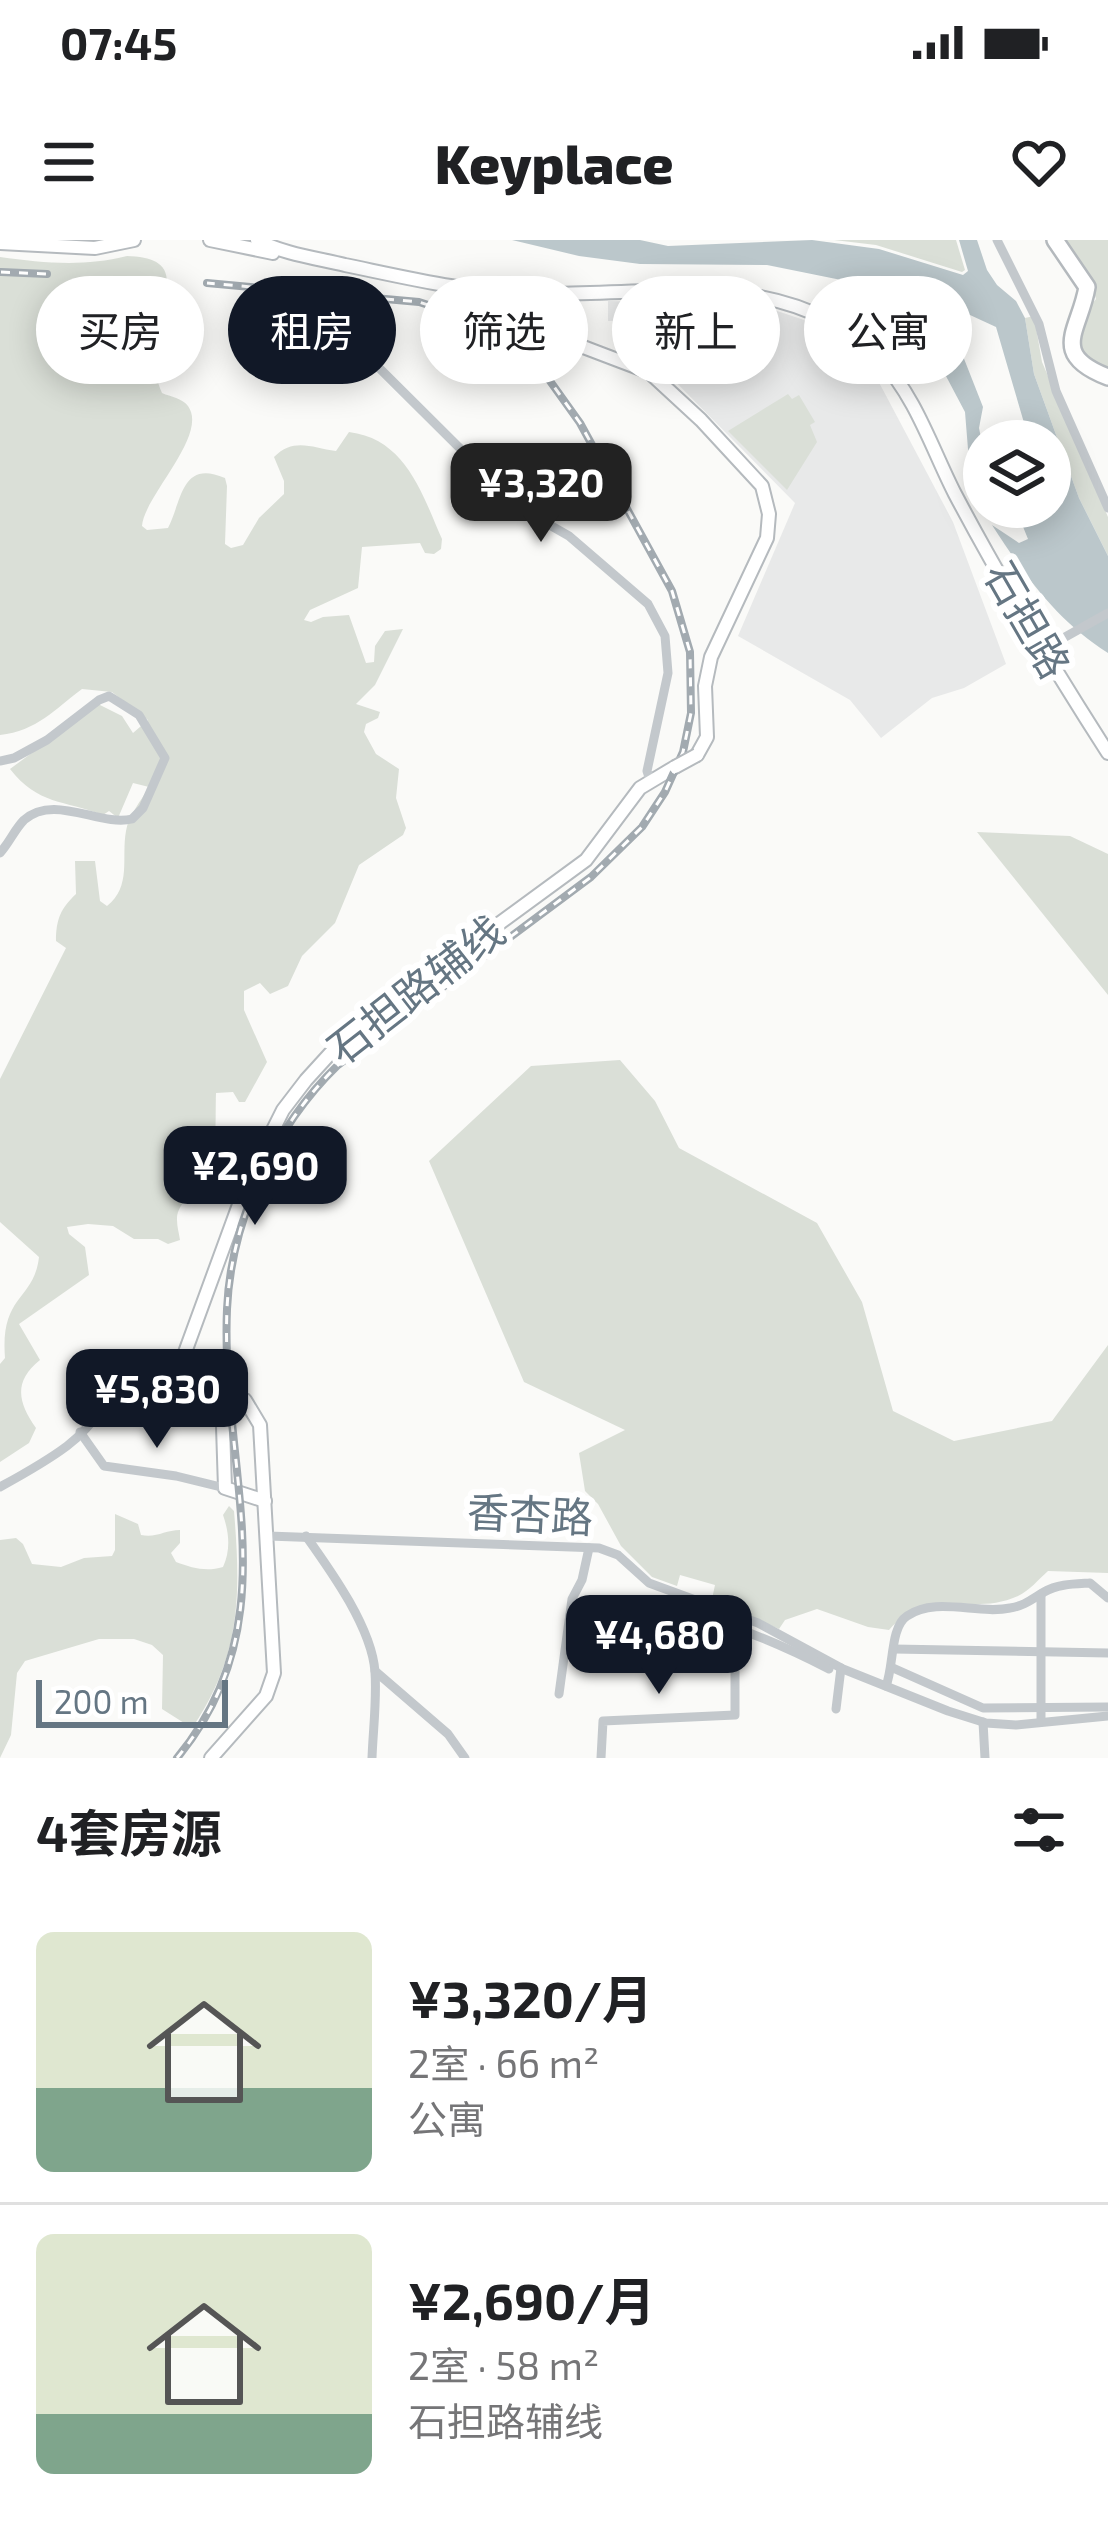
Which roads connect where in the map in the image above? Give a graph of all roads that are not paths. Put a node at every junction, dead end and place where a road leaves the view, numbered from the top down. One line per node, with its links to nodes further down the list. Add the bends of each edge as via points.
1 (134, 240): 7 (main road)
2 (210, 240): 8 (main road)
3 (997, 240): 14 (street, via 1039,324 1052,380)
4 (1054, 240): 12 (highway, via 1087,287 1070,340 1075,355)
5 (263, 243): 8 (main road, 石担路)
6 (0, 244): 7 (main road)
7 (82, 244)
8 (288, 252): 9 (main road, 石担路)
9 (420, 280)
10 (588, 293): 16 (main road, 石担路, via 728,291 785,301 838,325 880,359 906,394)
11 (588, 349): 19 (main road, 石担路辅线, bridge, via 649,373 734,454 761,486 770,514 767,538 711,657 707,737 698,755)
12 (1108, 377)
13 (395, 384): 19 (street, via 520,508 569,536 648,604 664,636 668,673)
14 (1108, 508)
15 (1108, 613): 16 (street)
16 (1042, 650): 17 (main road, 石担路)
17 (1108, 753)
18 (0, 761): 20 (street, via 27,752 109,696 139,715 165,758 132,819 39,813)
19 (650, 780): 21 (main road, 石担路辅线, via 586,860 374,1016 306,1080 248,1180)
20 (0, 853)
21 (180, 1366): 22 (main road, via 193,1386); 23 (street, via 154,1365 130,1378)
22 (222, 1396): 25 (main road); 26 (main road, via 245,1400 258,1416)
23 (80, 1432): 24 (street); 25 (street, via 104,1466)
24 (0, 1486)
25 (225, 1488): 26 (main road)
26 (266, 1501): 27 (main road)
27 (268, 1536): 28 (street, 香杏路); 47 (main road, via 272,1685)
28 (306, 1536): 29 (street, 香杏路); 38 (street, via 350,1604)
29 (589, 1548): 39 (street, 香杏路, via 619,1556 650,1583 758,1623); 41 (street, via 572,1599)
30 (1041, 1594): 31 (street, via 1090,1583); 34 (street, via 1006,1610 915,1613 896,1629); 35 (street)
31 (1108, 1598)
32 (621, 1602): 33 (street)
33 (741, 1629): 39 (street); 50 (street, via 736,1714 603,1720)
34 (894, 1649): 35 (street); 37 (street)
35 (1041, 1652): 36 (street); 42 (street)
36 (1108, 1653)
37 (893, 1668): 40 (street); 42 (street, via 982,1708)
38 (375, 1670): 48 (street); 49 (street)
39 (840, 1671): 40 (street, 香杏路); 43 (street)
40 (886, 1686): 45 (street, 香杏路)
41 (559, 1694)
42 (1041, 1707): 44 (street); 46 (street)
43 (836, 1709)
44 (1108, 1711): 46 (street, 香杏路)
45 (983, 1722): 46 (street, 香杏路); 51 (street)
46 (1041, 1722)
47 (211, 1758)
48 (372, 1758)
49 (465, 1758)
50 (601, 1758)
51 (985, 1758)

